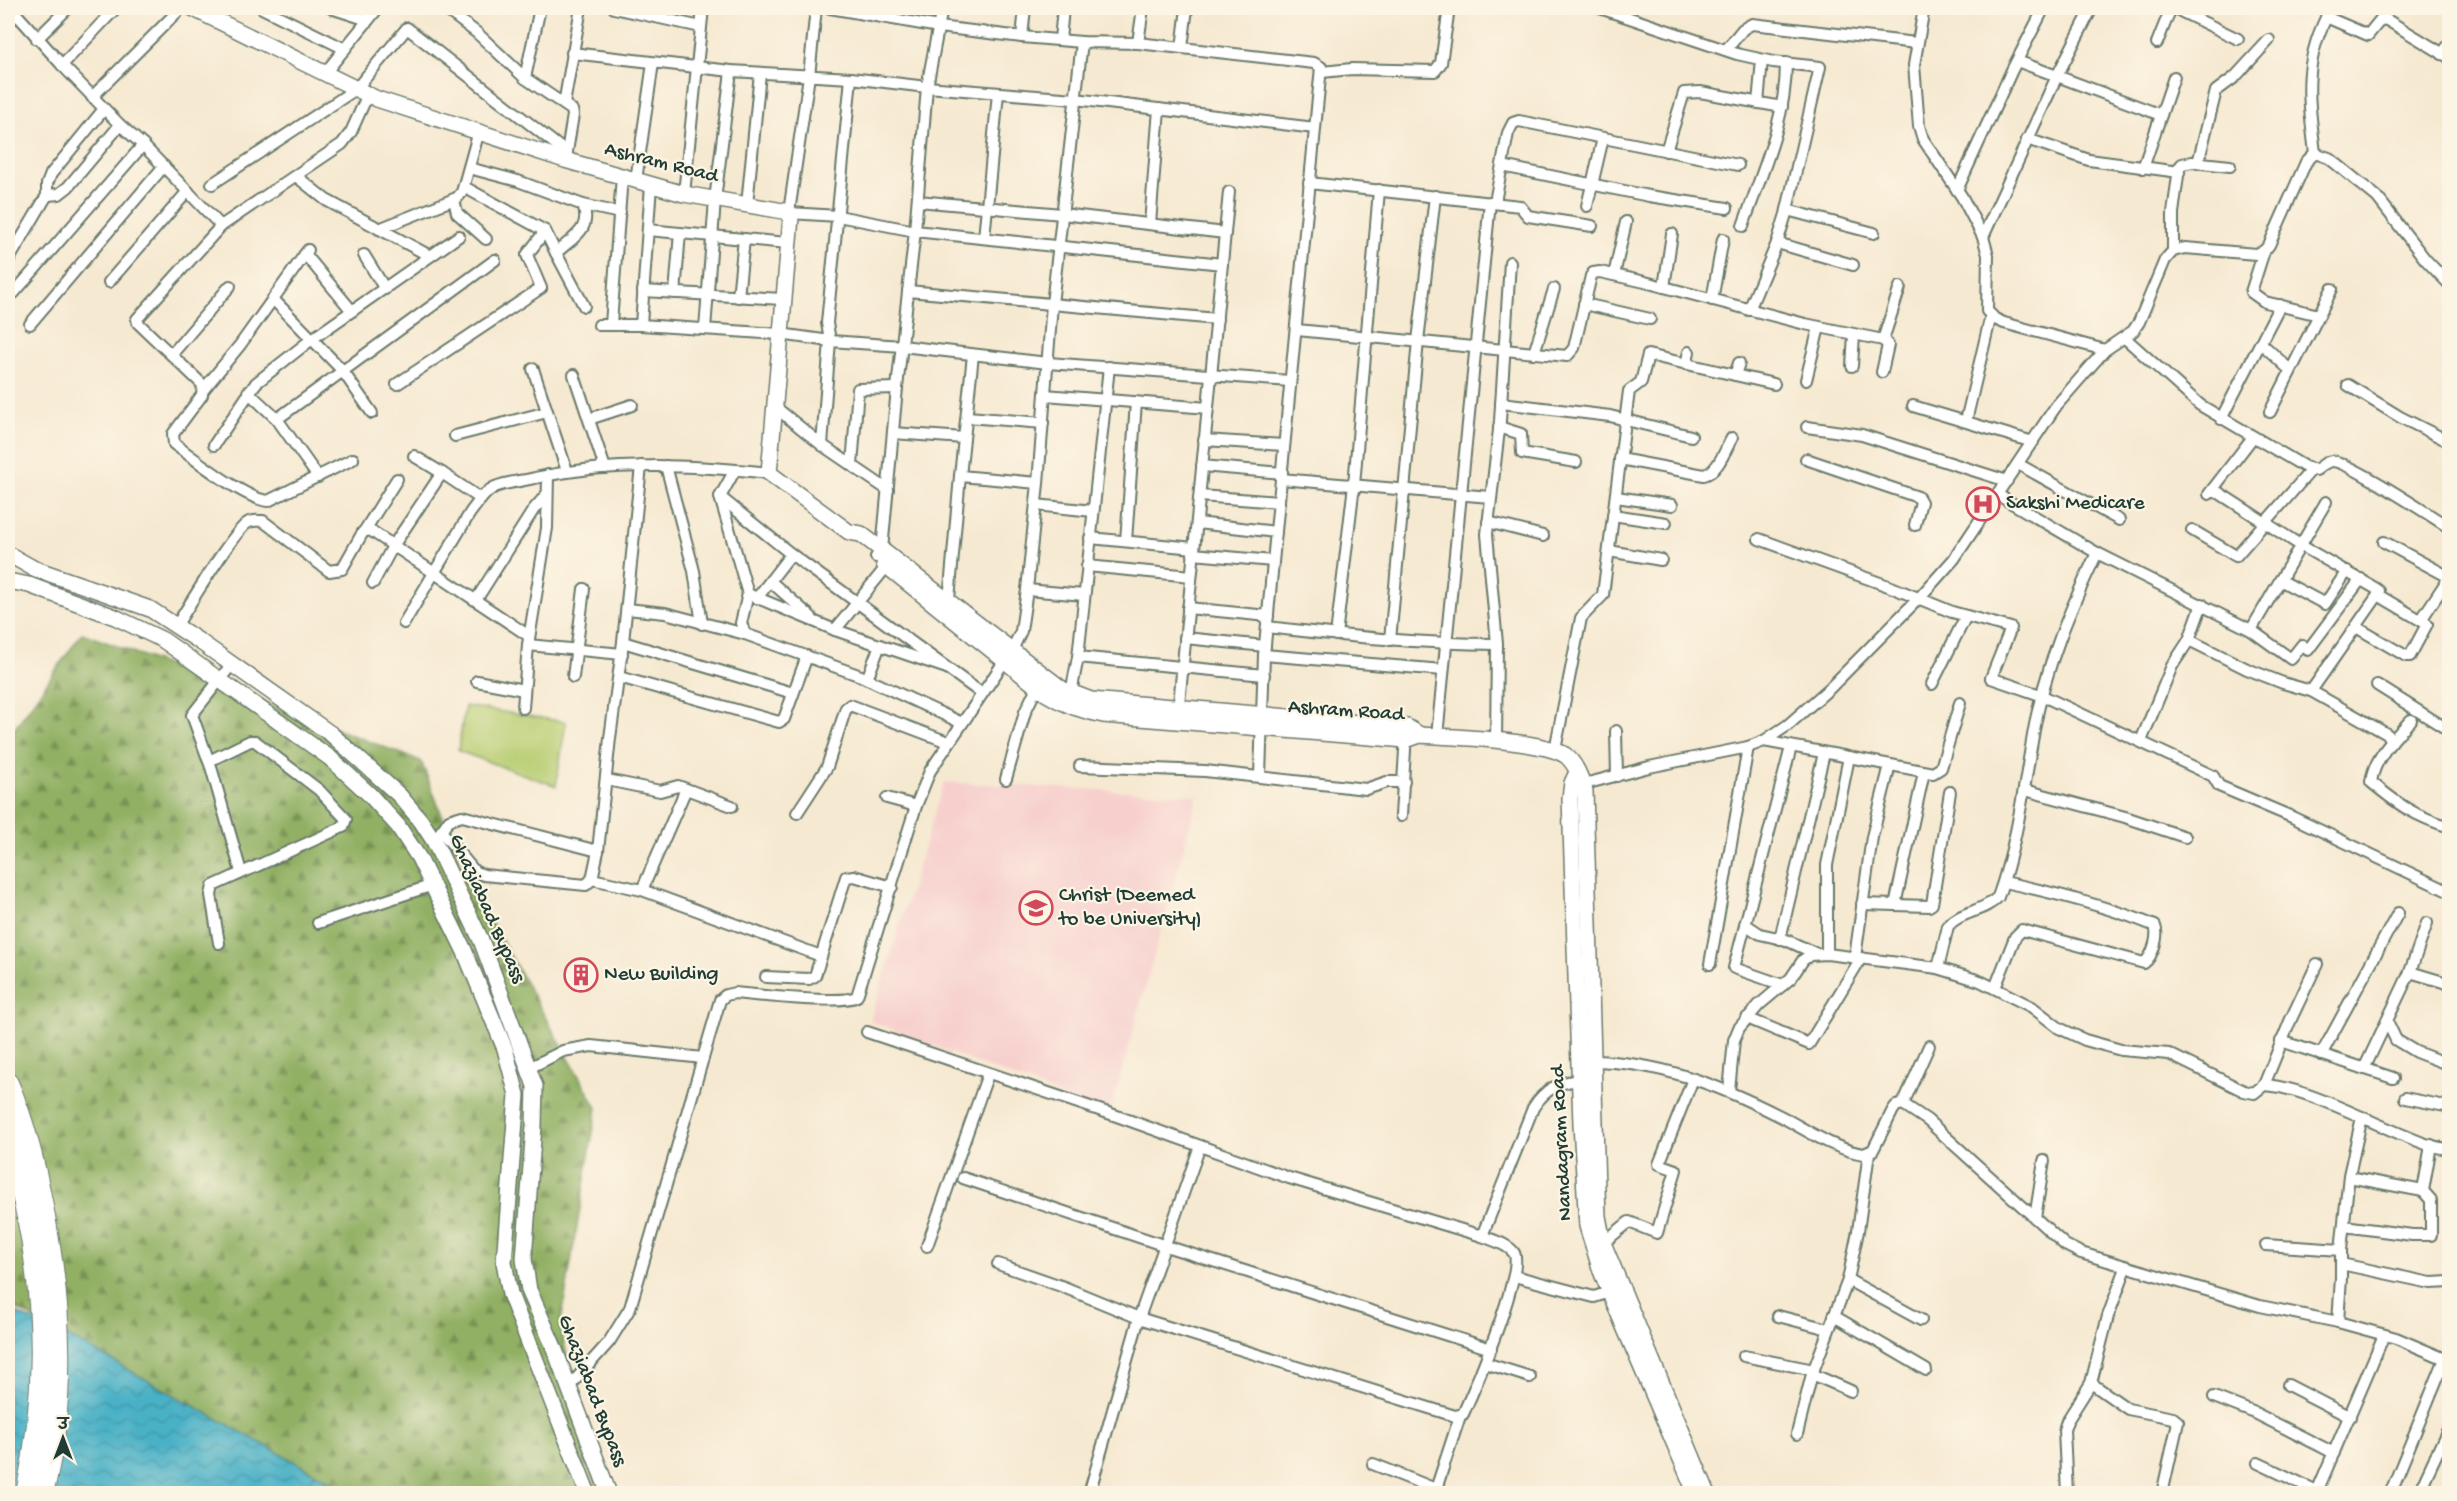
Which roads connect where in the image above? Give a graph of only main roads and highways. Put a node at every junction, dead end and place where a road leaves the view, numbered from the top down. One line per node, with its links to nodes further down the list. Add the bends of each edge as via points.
1 (8, 1083): 4 (highway, via 39,1184 53,1257 60,1330 58,1412)
2 (8, 1138): 3 (highway, via 39,1283 42,1371 35,1451)
3 (26, 1494)
4 (43, 1494)

